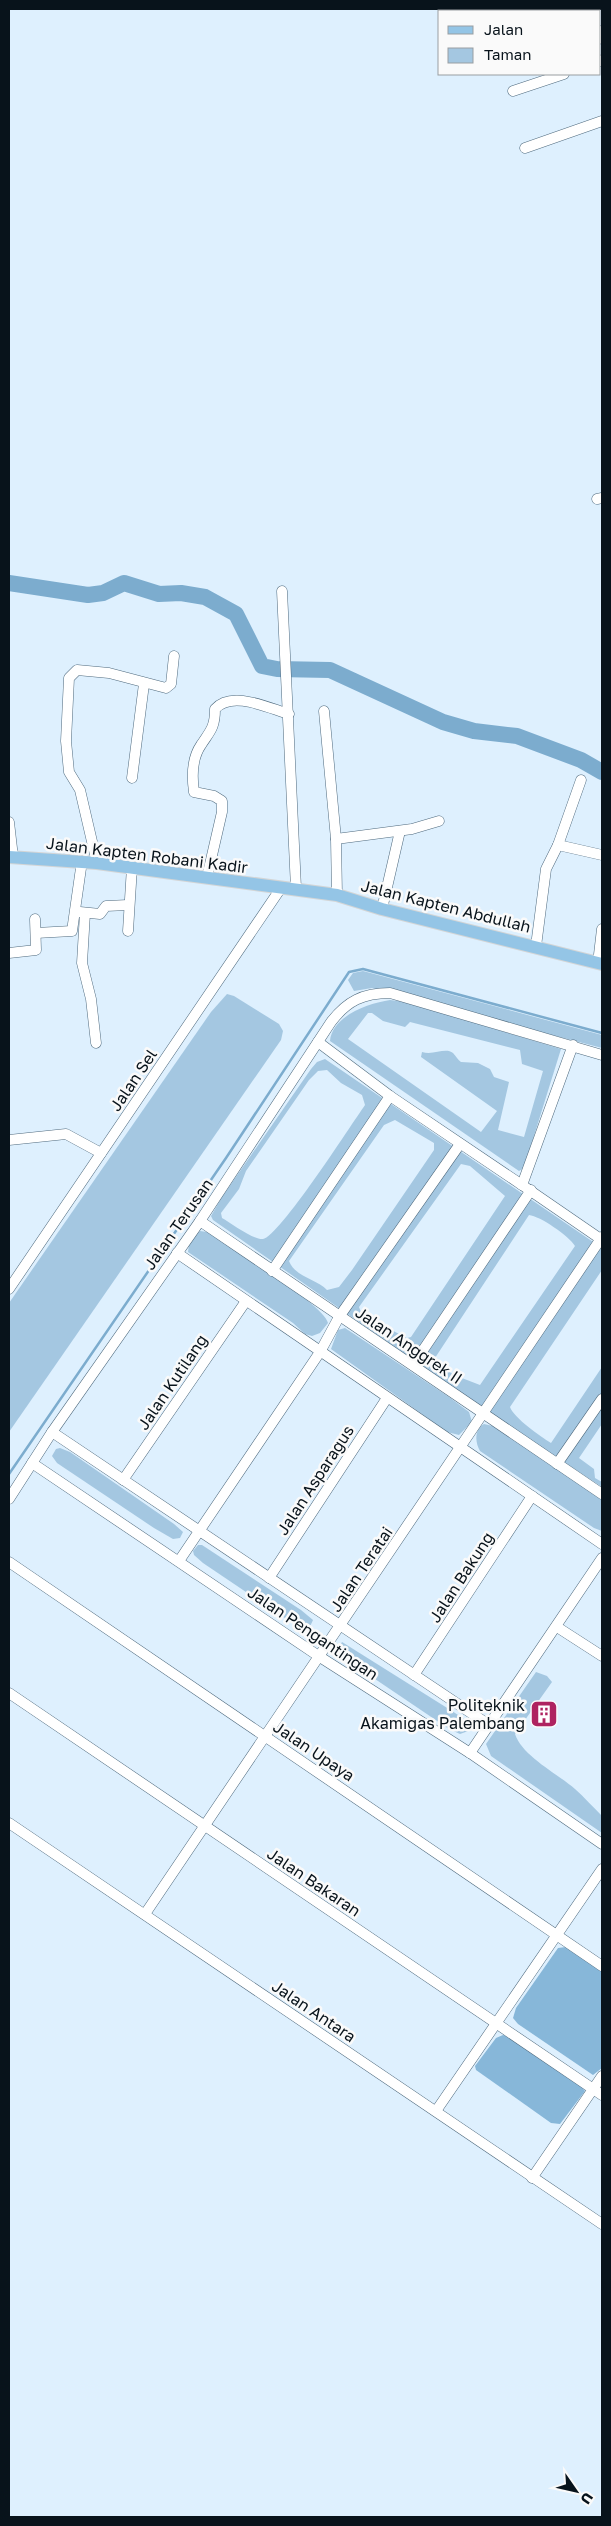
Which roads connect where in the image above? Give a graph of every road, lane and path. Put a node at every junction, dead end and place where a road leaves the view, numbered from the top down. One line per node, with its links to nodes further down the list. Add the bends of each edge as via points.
1 (561, 75): 2 (street)
2 (513, 91)
3 (602, 120): 4 (street)
4 (525, 148)
5 (282, 590): 9 (street)
6 (174, 656): 7 (street, via 169,686 162,688)
7 (144, 684): 10 (street); 20 (street, via 109,673 77,670 70,678 66,741 69,772 80,790)
8 (324, 711): 15 (street)
9 (289, 714): 22 (street, via 245,701 221,702 215,709 208,738 200,745 193,766 194,792 214,796 222,802); 24 (street)
10 (132, 778)
11 (581, 780): 16 (street)
12 (439, 821): 14 (street)
13 (9, 822): 18 (street)
14 (400, 831): 15 (street); 27 (street)
15 (336, 839): 25 (street)
16 (558, 845): 17 (street); 36 (street, via 546,869)
17 (602, 855)
18 (11, 857): 19 (main road, Jalan Kapten Robani Kadir)
19 (82, 861): 20 (main road, Jalan Kapten Robani Kadir); 28 (street)
20 (97, 862): 21 (main road, Jalan Kapten Robani Kadir)
21 (132, 867): 22 (main road, Jalan Kapten Robani Kadir); 26 (street)
22 (207, 877): 23 (main road, Jalan Kapten Robani Kadir)
23 (281, 888): 24 (main road, Jalan Kapten Abdullah); 46 (street, Jalan Sel)
24 (296, 888): 25 (main road, Jalan Kapten Abdullah)
25 (337, 895): 27 (main road, Jalan Kapten Abdullah)
26 (128, 906): 29 (street, via 106,906 100,914); 34 (street)
27 (382, 909): 36 (main road, Jalan Kapten Abdullah)
28 (75, 910): 29 (street); 31 (street)
29 (85, 913): 33 (street)
30 (35, 919): 35 (street)
31 (72, 929): 33 (street); 35 (street, via 69,933)
32 (602, 929): 38 (street)
33 (84, 930): 40 (street, via 82,963 91,999)
34 (128, 931)
35 (36, 933): 37 (street, via 36,950)
36 (536, 946): 38 (main road, Jalan Kapten Abdullah)
37 (9, 953)
38 (600, 963)
39 (318, 1042): 41 (street, Jalan Terusan, via 348,1004 368,994 390,993); 43 (street); 48 (street, Jalan Terusan)
40 (96, 1043)
41 (573, 1045): 42 (street); 47 (street)
42 (602, 1055)
43 (390, 1096): 45 (street); 51 (street)
44 (9, 1140): 46 (street, via 66,1134)
45 (460, 1144): 47 (street); 54 (street)
46 (101, 1153): 52 (street, Jalan Sel)
47 (527, 1188): 49 (street); 56 (street)
48 (200, 1221): 50 (street, Jalan Terusan); 51 (street, Jalan Anggrek II)
49 (602, 1239): 59 (street, Jalan Teratai)
50 (177, 1253): 53 (street); 60 (street, Jalan Terusan)
51 (272, 1271): 54 (street, Jalan Anggrek II)
52 (9, 1288)
53 (246, 1301): 55 (street); 64 (street, Jalan Kutilang)
54 (339, 1317): 55 (street); 56 (street, Jalan Anggrek II)
55 (320, 1352): 57 (street); 68 (street)
56 (413, 1365): 59 (street, Jalan Anggrek II)
57 (387, 1398): 61 (street); 73 (street, Jalan Asparagus)
58 (602, 1399): 63 (street)
59 (484, 1414): 61 (street, Jalan Teratai); 63 (street, Jalan Anggrek II)
60 (52, 1432): 62 (street, Jalan Terusan); 64 (street)
61 (461, 1448): 66 (street); 74 (street, Jalan Teratai)
62 (32, 1463): 67 (street, Jalan Terusan); 71 (street, Jalan Pengantingan)
63 (557, 1464): 65 (street, Jalan Anggrek II)
64 (123, 1480): 68 (street)
65 (602, 1494)
66 (532, 1496): 69 (street); 78 (street, Jalan Bakung)
67 (9, 1499)
68 (198, 1530): 71 (street); 73 (street)
69 (602, 1544)
70 (602, 1558): 75 (street)
71 (179, 1561): 77 (street, Jalan Pengantingan)
72 (9, 1562): 81 (street, Jalan Upaya)
73 (269, 1578): 74 (street)
74 (342, 1625): 77 (street, Jalan Teratai); 78 (street)
75 (557, 1627): 76 (street); 80 (street)
76 (602, 1656)
77 (320, 1657): 81 (street, Jalan Teratai); 82 (street, Jalan Pengantingan)
78 (414, 1675): 80 (street)
79 (9, 1693): 84 (street, Jalan Bakaran)
80 (489, 1726): 82 (street)
81 (267, 1736): 84 (street, Jalan Teratai); 88 (street, Jalan Upaya)
82 (470, 1753): 85 (street, Jalan Pengantingan)
83 (9, 1823): 87 (street, Jalan Antara)
84 (204, 1826): 87 (street, Jalan Teratai); 90 (street, Jalan Bakaran)
85 (602, 1844)
86 (602, 1869): 88 (street)
87 (145, 1914): 94 (street, Jalan Antara)
88 (556, 1934): 89 (street, Jalan Upaya); 90 (street)
89 (602, 1966)
90 (495, 2023): 92 (street, Jalan Bakaran); 94 (street)
91 (602, 2076): 92 (street)
92 (593, 2089): 93 (street, Jalan Bakaran); 95 (street)
93 (602, 2095)
94 (436, 2111): 95 (street, Jalan Antara)
95 (532, 2178): 96 (street, Jalan Antara)
96 (602, 2224)

